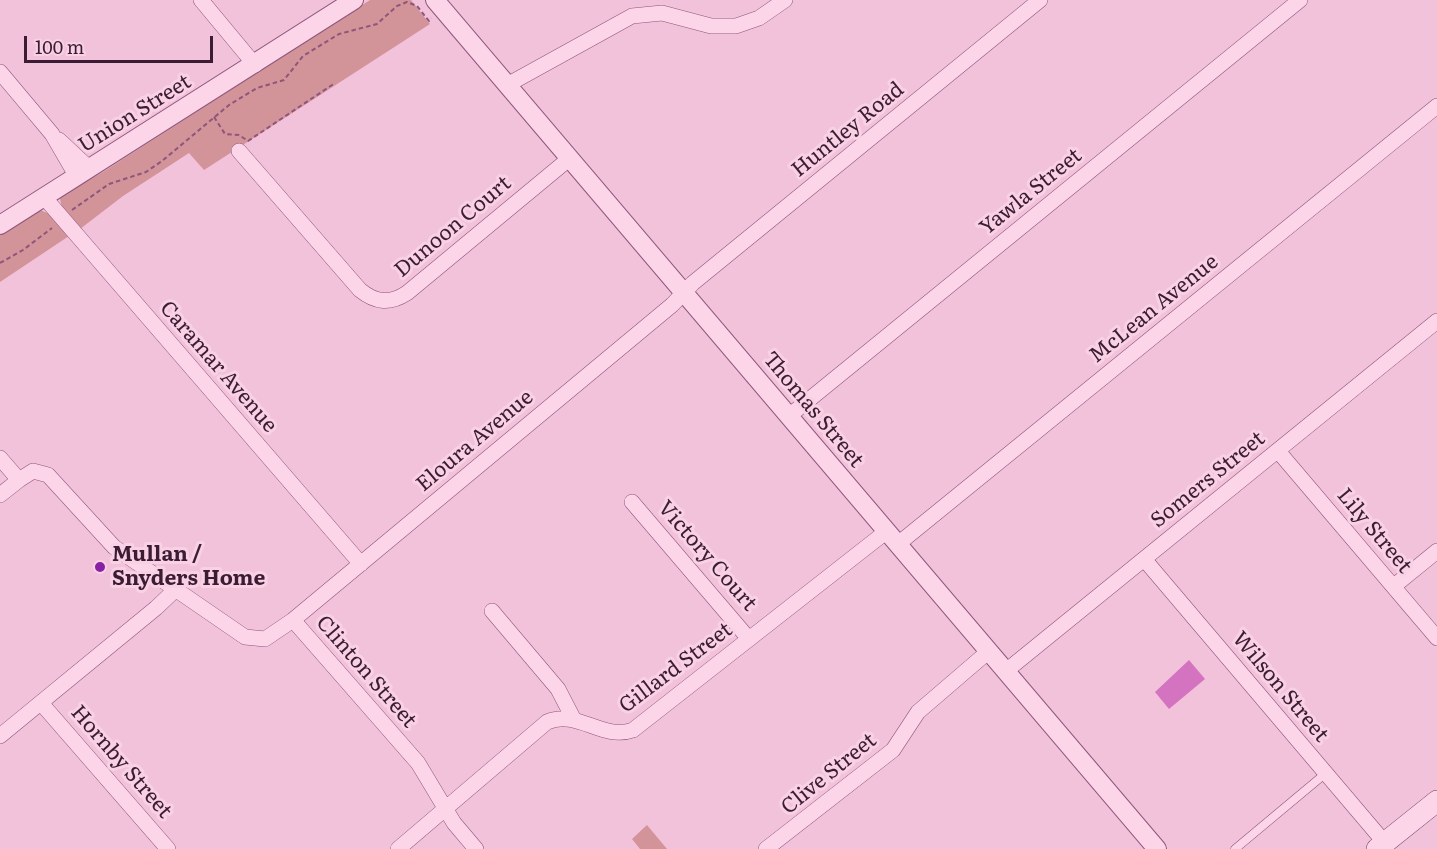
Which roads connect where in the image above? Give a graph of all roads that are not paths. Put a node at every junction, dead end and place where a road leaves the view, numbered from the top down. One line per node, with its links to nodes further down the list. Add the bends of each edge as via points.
1 (201, 0): 7 (street)
2 (354, 0): 7 (street, Union Street)
3 (785, 0): 9 (street, via 759,18 736,26 711,26 662,13 632,16)
4 (1040, 0): 16 (street, Huntley Road)
5 (1300, 0): 18 (street, Yawla Street)
6 (434, 8): 9 (street, Thomas Street)
7 (255, 65): 13 (street, Union Street)
8 (0, 72): 13 (street)
9 (507, 85): 12 (street, Thomas Street)
10 (1437, 106): 24 (street, McLean Avenue)
11 (239, 151): 12 (street, Dunoon Court, via 360,290 381,301 395,300 407,293)
12 (570, 158): 16 (street, Thomas Street)
13 (84, 173): 14 (street, Union Street)
14 (44, 197): 15 (street, Union Street); 27 (street, Caramar Avenue)
15 (0, 225)
16 (684, 293): 18 (street, Thomas Street); 27 (street, Eloura Avenue)
17 (1437, 321): 19 (street, Somers Street)
18 (789, 416): 24 (street, Thomas Street)
19 (1278, 451): 26 (street, Somers Street); 28 (street, Lily Street)
20 (0, 458): 21 (street)
21 (19, 480): 22 (street); 29 (street, Clinton Street, via 33,471 48,475 107,541)
22 (0, 495)
23 (632, 502): 33 (street, Victory Court)
24 (892, 538): 33 (street, Gillard Street); 34 (street, Thomas Street)
25 (1437, 551): 28 (street)
26 (1144, 559): 35 (street, Somers Street); 39 (street, Wilson Street)
27 (361, 564): 31 (street, Eloura Avenue)
28 (1394, 586): 32 (street, Lily Street)
29 (175, 590): 31 (street, Clinton Street, via 237,633 253,639 271,637); 36 (street)
30 (492, 611): 37 (street, via 558,689)
31 (293, 620): 41 (street, Clinton Street, via 418,763)
32 (1437, 638)
33 (749, 639): 37 (street, Gillard Street, via 633,730 605,731)
34 (989, 651): 35 (street, Thomas Street); 46 (street, Clive Street, via 918,712 893,750)
35 (1006, 671): 47 (street, Thomas Street)
36 (41, 703): 38 (street); 43 (street, Hornby Street)
37 (573, 718): 41 (street, via 555,718 539,727)
38 (0, 736)
39 (1326, 773): 42 (street, Wilson Street); 48 (lane)
40 (1437, 801): 42 (main road)
41 (446, 808): 44 (street); 45 (street, Clinton Street)
42 (1381, 846)
43 (168, 849)
44 (398, 849)
45 (476, 849)
46 (766, 849)
47 (1157, 849)
48 (1236, 849)

